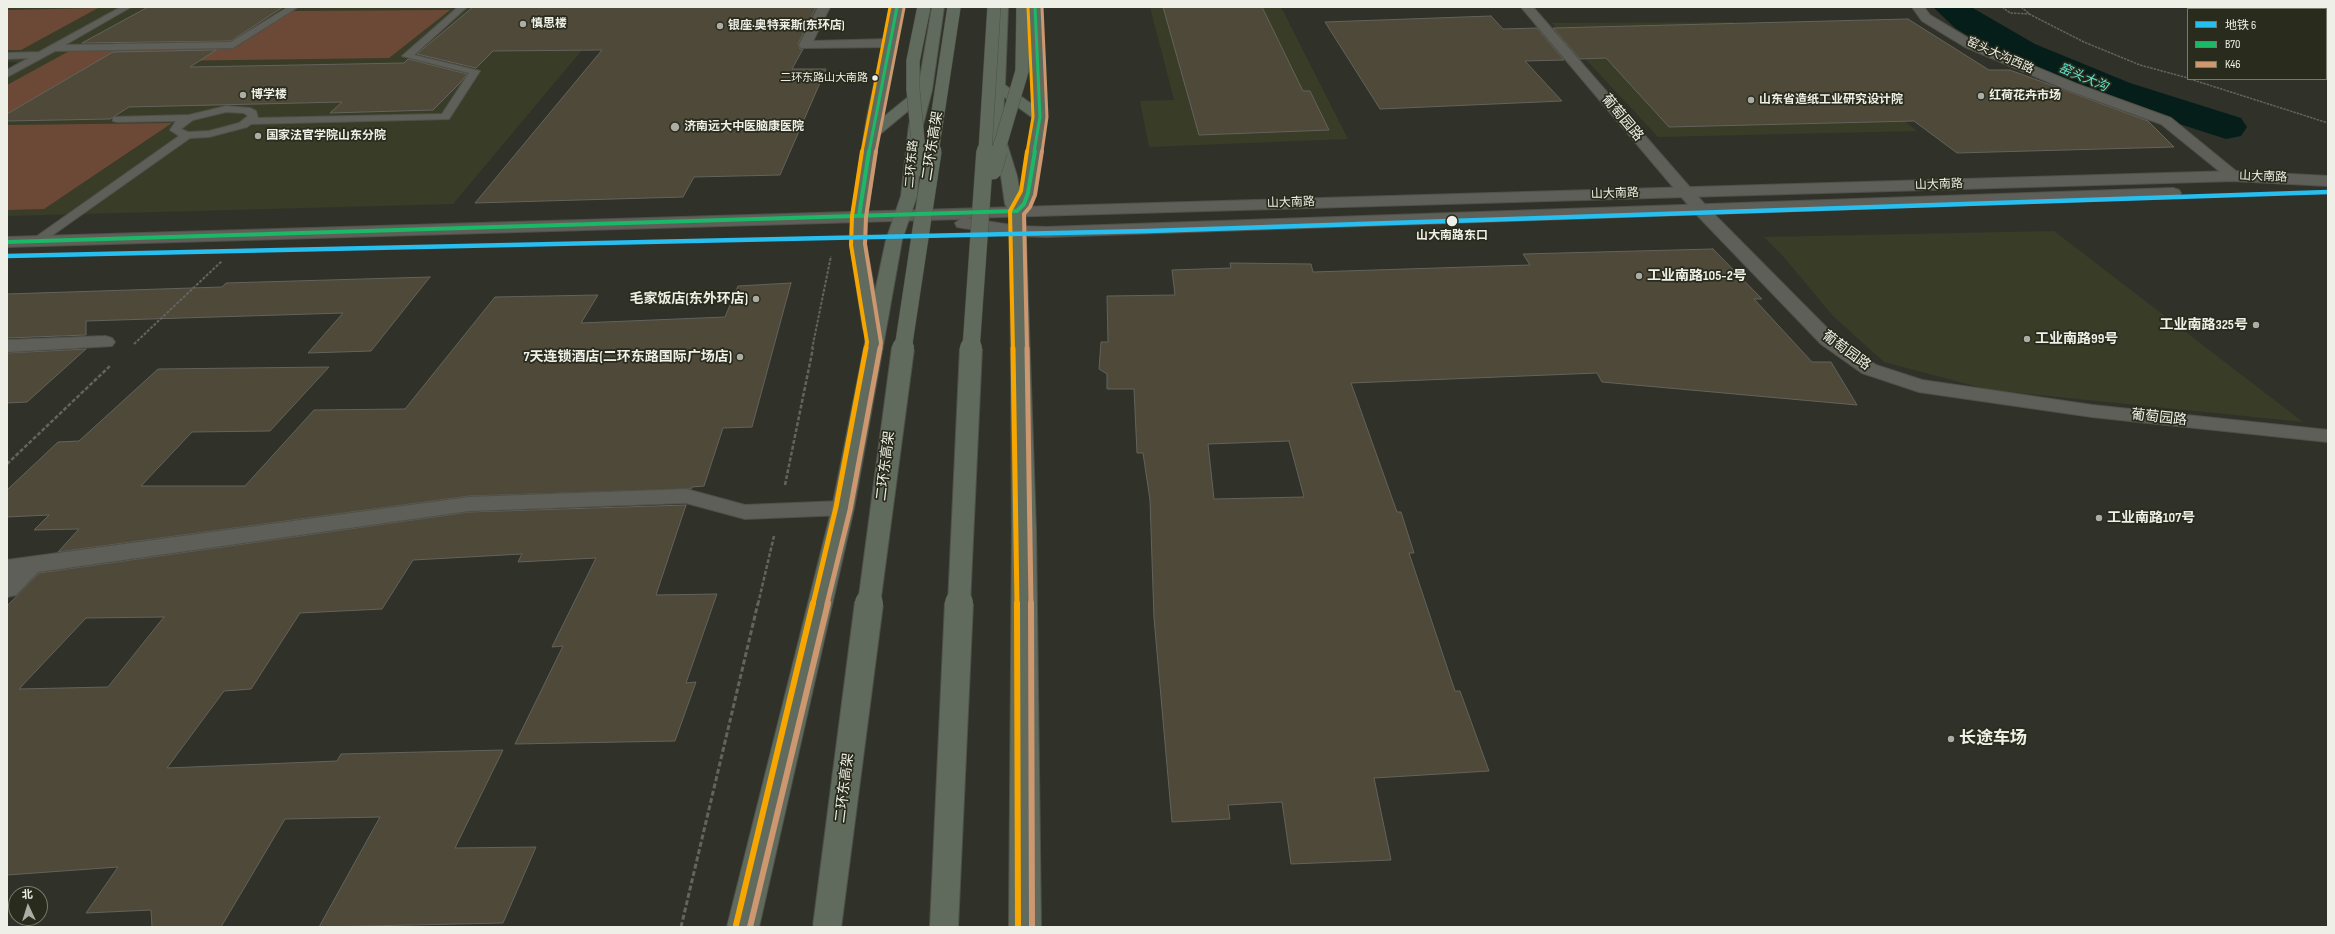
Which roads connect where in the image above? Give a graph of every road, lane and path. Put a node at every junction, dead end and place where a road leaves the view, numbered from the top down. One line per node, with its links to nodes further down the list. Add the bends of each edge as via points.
1 (127, 7): 20 (lane)
2 (294, 7): 20 (lane, via 233,45)
3 (463, 7): 33 (lane, via 407,56 475,71 445,117)
4 (824, 7): 19 (main road, via 805,45)
5 (897, 7): 19 (highway, 二环东路)
6 (924, 7): 42 (highway, bridge, via 913,61 912,89)
7 (938, 7): 27 (highway, 二环东路)
8 (954, 7): 42 (highway, 二环东高架, bridge)
9 (1002, 7): 18 (highway)
10 (1023, 7): 43 (highway, bridge, via 1022,71)
11 (1028, 7): 18 (highway)
12 (1035, 7): 30 (highway)
13 (1527, 7): 40 (main road, 葡萄园路)
14 (1918, 7): 38 (main road, 窑头大沟西路, via 1926,18 1969,44 2072,87 2166,121)
15 (2002, 7): 17 (path, via 2010,13)
16 (2021, 7): 17 (path)
17 (2031, 14): 24 (path, via 2084,42 2140,65)
18 (998, 16): 26 (highway); 43 (highway, bridge)
19 (890, 43): 28 (highway, 二环东路)
20 (55, 48): 21 (lane)
21 (41, 55): 22 (lane); 23 (lane)
22 (7, 56)
23 (7, 74)
24 (2187, 78)
25 (2192, 80): 34 (path)
26 (998, 86): 30 (highway); 47 (highway, via 996,131)
27 (925, 90): 29 (highway); 35 (highway, 二环东路)
28 (879, 94): 29 (highway, 二环东路); 36 (highway, 二环东路)
29 (899, 112): 35 (highway, 二环东路); 36 (highway)
30 (1040, 117): 47 (highway, via 1028,193)
31 (189, 118): 32 (lane); 33 (lane, via 214,111 237,109 252,113); 37 (lane, via 181,122 175,130)
32 (117, 119)
33 (250, 121): 37 (lane, via 222,132)
34 (2328, 123)
35 (916, 125): 44 (highway, 二环东路, via 909,196)
36 (871, 134): 46 (highway, 二环东路)
37 (187, 135): 48 (lane)
38 (2234, 176): 39 (main road, 山大南路); 40 (main road, 山大南路)
39 (2328, 180)
40 (1687, 192): 47 (main road, 山大南路); 53 (main road, 葡萄园路, via 1701,210 1828,340 1869,369 1919,386 2092,411)
41 (2328, 195): 47 (main road, 山大南路, via 2264,190)
42 (924, 206): 60 (highway, 二环东高架, bridge, via 894,411)
43 (982, 207): 61 (highway, bridge, via 973,308)
44 (902, 214): 46 (main road, 山大南路); 47 (main road, 山大南路); 51 (highway, 二环东路, via 894,240)
45 (839, 216): 46 (main road, 山大南路); 48 (main road, 山大南路); 55 (path)
46 (859, 216): 51 (highway, 二环东路, via 858,244)
47 (1018, 221): 62 (highway, via 1024,530)
48 (36, 241): 49 (main road, 山大南路)
49 (7, 242)
50 (105, 342): 52 (main road)
51 (874, 342): 54 (highway, 二环东路)
52 (7, 346)
53 (2328, 436)
54 (843, 508): 55 (main road); 59 (highway, 二环东路)
55 (780, 510): 56 (main road, via 745,512 686,496 469,504); 58 (path)
56 (19, 566): 57 (main road)
57 (7, 589)
58 (681, 927)
59 (743, 927)
60 (827, 927)
61 (944, 927)
62 (1025, 927)

